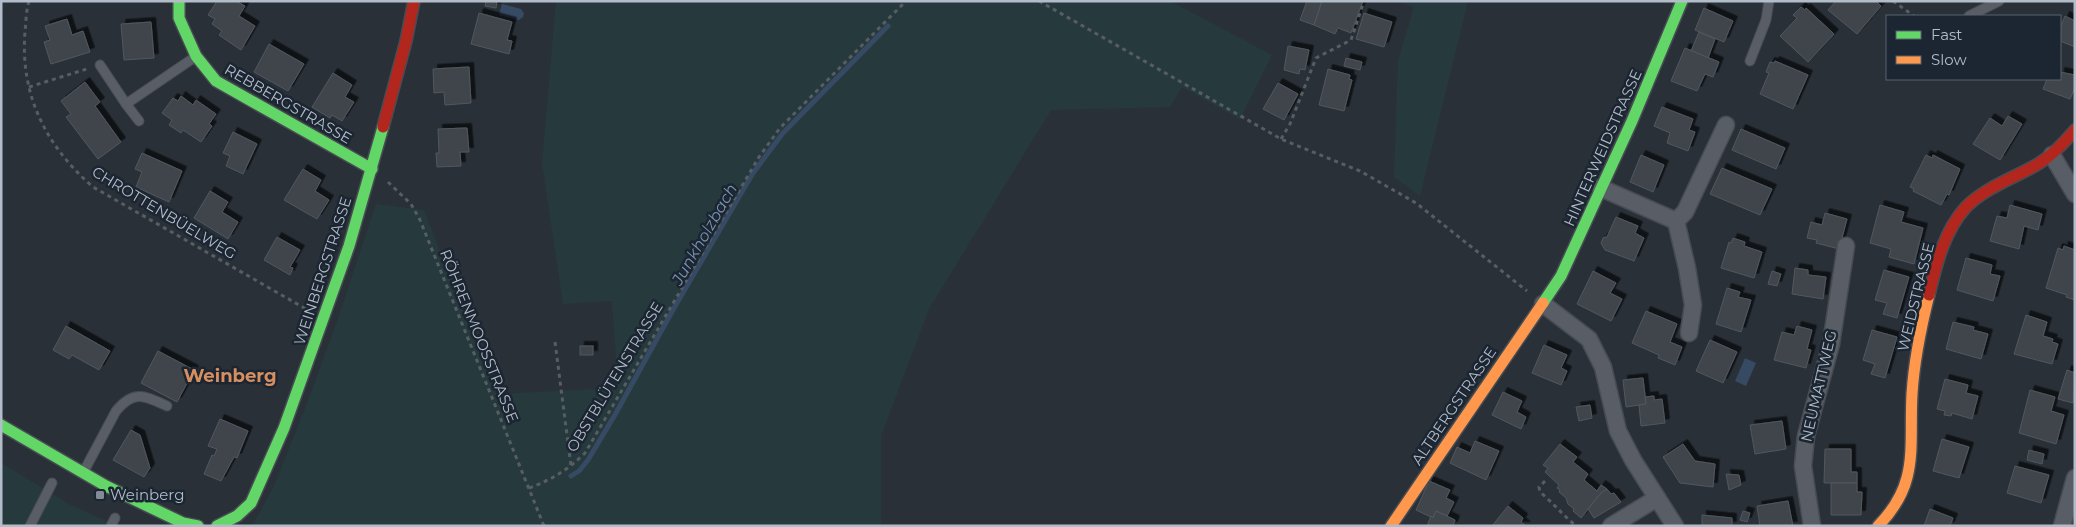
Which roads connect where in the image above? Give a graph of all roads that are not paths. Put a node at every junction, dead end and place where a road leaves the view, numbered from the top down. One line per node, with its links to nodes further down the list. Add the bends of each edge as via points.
1 (179, 1): 7 (street, REBBERGSTRASSE, via 179,18)
2 (414, 1): 15 (street, WEINBERGSTRASSE)
3 (1682, 1): 16 (street, HINTERWEIDSTRASSE)
4 (1769, 1): 8 (lane, via 1766,20)
5 (1999, 1): 6 (lane)
6 (1971, 15)
7 (196, 56): 10 (lane); 15 (street, REBBERGSTRASSE, via 216,81)
8 (1750, 61)
9 (100, 65): 10 (lane)
10 (126, 104): 11 (lane)
11 (139, 121)
12 (1726, 125): 18 (street, via 1685,212)
13 (2075, 130): 14 (street, WEIDSTRASSE)
14 (2052, 155): 17 (street); 35 (street, WEIDSTRASSE, via 1980,194 1959,214 1948,231 1922,321 1913,375 1909,476 1901,498)
15 (372, 169): 30 (street, WEINBERGSTRASSE, via 325,317 284,428 251,504)
16 (1602, 188): 18 (street); 20 (street, HINTERWEIDSTRASSE, via 1561,276)
17 (2075, 194)
18 (1676, 221): 21 (street, via 1693,305)
19 (1846, 246): 34 (street, NEUMATTWEG, via 1831,344 1806,436 1803,466)
20 (1543, 304): 27 (street, via 1589,339 1602,367 1618,431); 31 (street, ALTBERGSTRASSE)
21 (1689, 333)
22 (167, 406): 24 (lane, via 144,396 122,403)
23 (1, 425): 24 (street)
24 (82, 473): 29 (street, via 152,514)
25 (2075, 478): 36 (street)
26 (52, 483): 28 (lane)
27 (1657, 498): 32 (street); 33 (street)
28 (30, 526)
29 (198, 526)
30 (217, 526)
31 (1390, 526)
32 (1611, 526)
33 (1676, 526)
34 (1812, 526)
35 (1878, 526)
36 (2062, 526)

